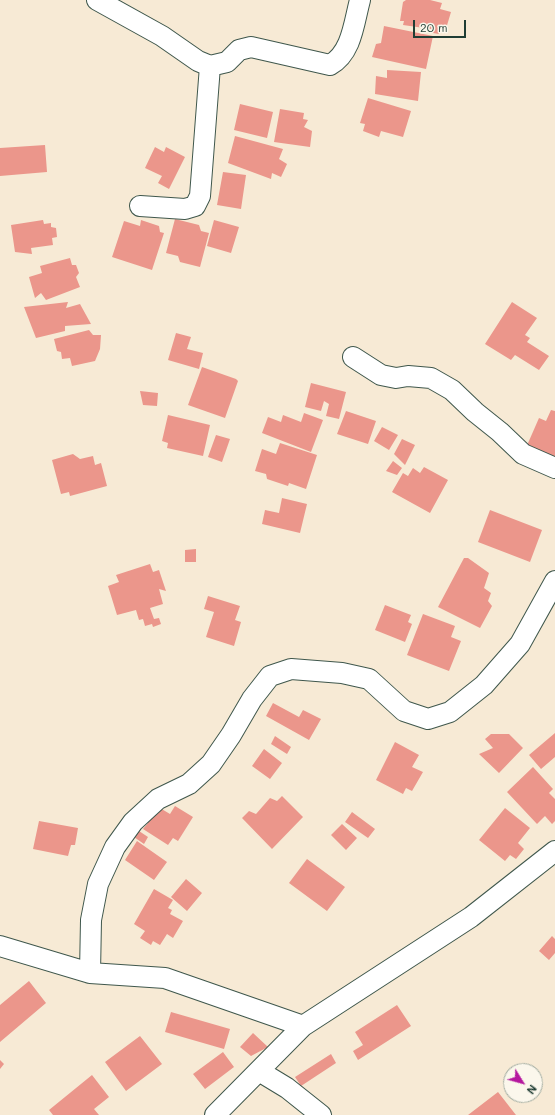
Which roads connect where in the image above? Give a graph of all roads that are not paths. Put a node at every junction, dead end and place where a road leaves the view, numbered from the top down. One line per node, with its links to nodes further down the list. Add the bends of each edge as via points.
1 (97, 0): 3 (street)
2 (360, 0): 3 (street, via 345,51 338,61 330,65 251,47 239,50 226,62)
3 (210, 66): 4 (street, via 200,196 195,206 185,209)
4 (140, 206)
5 (353, 357): 6 (street, via 381,375 396,378 431,378 452,390 523,454)
6 (555, 468)
7 (555, 581): 10 (street, via 520,644 484,685 450,712 428,719 404,711 369,679 342,673 291,669 270,676 252,699 211,764 189,784 158,800 133,822 115,848 98,884 91,920)
8 (555, 851): 11 (street, via 471,917)
9 (0, 946): 10 (street)
10 (90, 973): 11 (street, via 165,978)
11 (302, 1026): 12 (street)
12 (259, 1071): 13 (street); 14 (street, via 287,1088)
13 (216, 1115)
14 (321, 1115)

